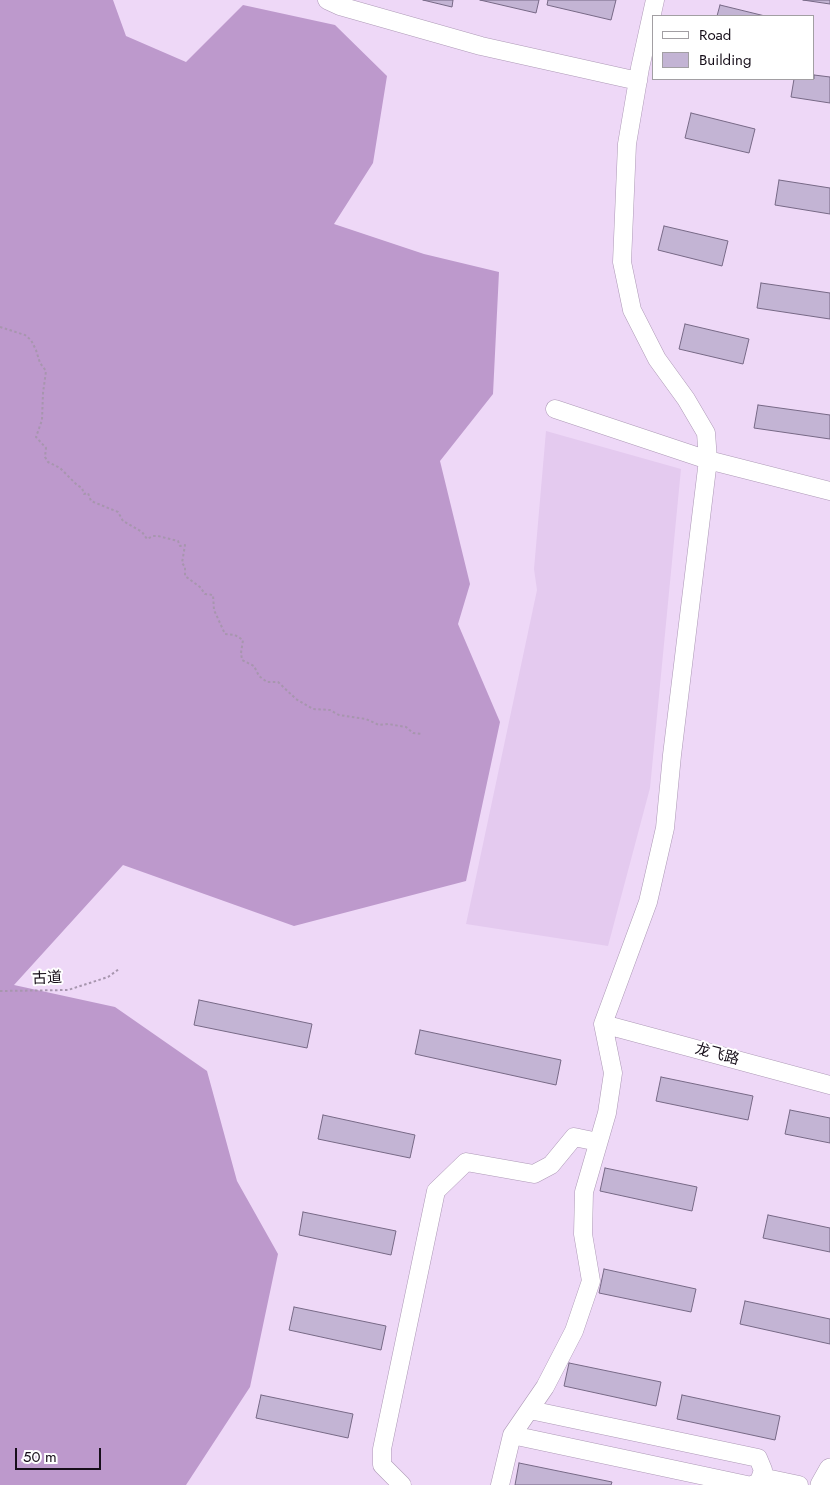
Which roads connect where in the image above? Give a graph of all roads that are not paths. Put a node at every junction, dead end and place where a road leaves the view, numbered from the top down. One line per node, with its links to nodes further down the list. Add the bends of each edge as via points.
1 (326, 0): 3 (street, via 481,46)
2 (655, 0): 3 (street)
3 (638, 81): 5 (street, via 627,144 622,262 632,310 657,359 706,433)
4 (555, 409): 5 (street)
5 (708, 460): 6 (street); 7 (street, via 665,828 648,902)
6 (830, 491)
7 (603, 1024): 8 (street, 龙飞路); 9 (street, via 613,1073 607,1113)
8 (830, 1085)
9 (598, 1142): 10 (street, via 584,1192 583,1234 591,1281 574,1331 546,1387); 14 (street, via 574,1137 551,1165 534,1174 466,1162 436,1190 382,1449 382,1465)
10 (530, 1410): 11 (street); 13 (street, via 758,1458 763,1470)
11 (512, 1435): 13 (street); 15 (street)
12 (830, 1469): 17 (main road)
13 (753, 1482): 16 (street)
14 (402, 1485)
15 (500, 1485)
16 (798, 1485)
17 (821, 1485)

